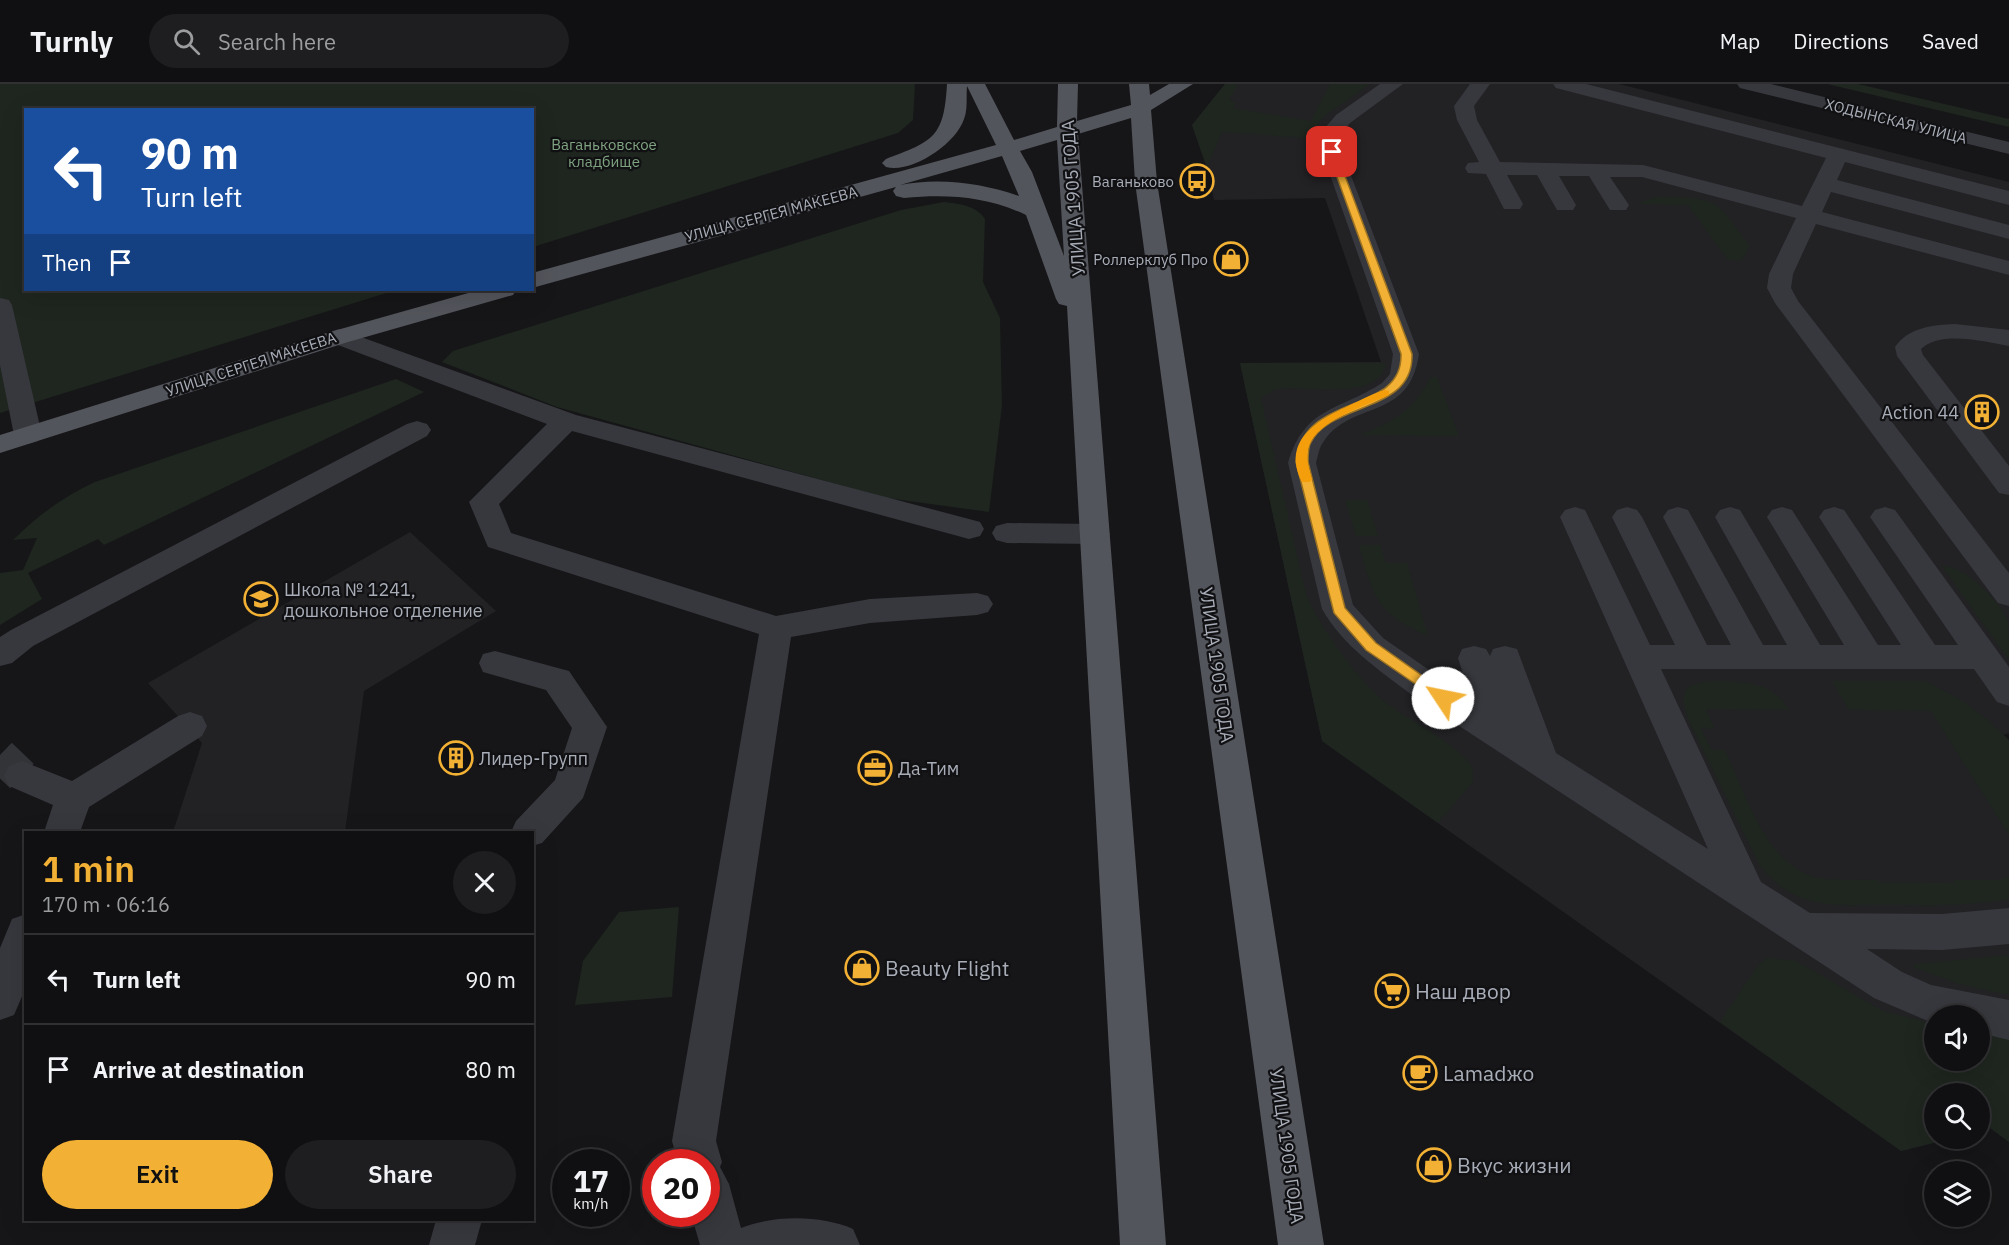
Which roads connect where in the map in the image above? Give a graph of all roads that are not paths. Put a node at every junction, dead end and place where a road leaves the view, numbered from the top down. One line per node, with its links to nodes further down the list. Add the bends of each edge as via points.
1 (957, 84): 27 (main road, via 954,120 932,146)
2 (975, 84): 14 (main road)
3 (1068, 84): 11 (main road, УЛИЦА 1905 ГОДА)
4 (1139, 84): 10 (main road, УЛИЦА 1905 ГОДА)
5 (1183, 84): 10 (main road, УЛИЦА СЕРГЕЯ МАКЕЕВА)
6 (1393, 84): 66 (street, via 1342,119 1329,135 1329,144 1406,354 1407,368 1382,396 1328,419 1313,431 1303,446 1302,462 1338,609 1371,646)
7 (1480, 84): 13 (street, via 1464,106)
8 (1563, 84): 20 (street)
9 (1747, 84): 15 (street, ХОДЫНСКАЯ УЛИЦА)
10 (1139, 109): 11 (main road, УЛИЦА СЕРГЕЯ МАКЕЕВА); 86 (main road, УЛИЦА 1905 ГОДА, via 1148,194)
11 (1067, 130): 14 (main road, УЛИЦА СЕРГЕЯ МАКЕЕВА); 36 (main road, УЛИЦА 1905 ГОДА)
12 (1452, 134): 13 (street)
13 (1475, 135): 17 (street)
14 (1009, 148): 25 (main road); 27 (main road, УЛИЦА СЕРГЕЯ МАКЕЕВА)
15 (2009, 148)
16 (1469, 168): 17 (street)
17 (1493, 168): 18 (street, via 1524,177); 22 (street)
18 (1544, 168): 19 (street, via 1575,177); 23 (street)
19 (1594, 168): 20 (street); 24 (street)
20 (1824, 184): 21 (street); 26 (street); 28 (street); 29 (street); 30 (street); 52 (street, via 1781,274 1779,288)
21 (2009, 198)
22 (1512, 204)
23 (1565, 204)
24 (1618, 204)
25 (1035, 211): 27 (main road, via 996,195 925,189 894,192); 36 (main road)
26 (2009, 214)
27 (711, 231): 31 (main road, УЛИЦА СЕРГЕЯ МАКЕЕВА)
28 (2009, 232)
29 (2009, 249)
30 (2009, 268)
31 (534, 280)
32 (500, 291): 34 (main road, УЛИЦА СЕРГЕЯ МАКЕЕВА)
33 (0, 305): 39 (street)
34 (339, 337): 37 (street); 39 (main road, УЛИЦА СЕРГЕЯ МАКЕЕВА)
35 (2009, 338): 41 (street, via 1938,332 1923,334 1908,347 1910,357)
36 (1084, 345): 51 (main road, УЛИЦА 1905 ГОДА)
37 (566, 421): 49 (street); 54 (street, via 484,502 499,540)
38 (417, 430): 55 (street, via 22,638)
39 (28, 435): 40 (main road, УЛИЦА СЕРГЕЯ МАКЕЕВА)
40 (0, 444)
41 (2009, 486)
42 (1575, 517): 56 (street)
43 (1627, 517): 57 (street)
44 (1678, 517): 62 (street)
45 (1730, 517): 58 (street)
46 (1782, 517): 59 (street)
47 (1834, 517): 60 (street)
48 (1885, 517): 61 (street)
49 (969, 529)
50 (1007, 533): 51 (street)
51 (1095, 534): 85 (main road, УЛИЦА 1905 ГОДА)
52 (2009, 595)
53 (977, 604): 54 (street, via 870,610)
54 (776, 628): 78 (street, via 694,1141)
55 (0, 654)
56 (1639, 657): 57 (street); 72 (street)
57 (1696, 657): 62 (street)
58 (1811, 657): 59 (street); 62 (street)
59 (1869, 657): 60 (street)
60 (1926, 657): 61 (street)
61 (1984, 657): 64 (street)
62 (1754, 658)
63 (495, 663): 71 (street, via 556,680 590,727 570,788)
64 (2009, 693)
65 (190, 726): 69 (street)
66 (1500, 735): 67 (street); 67 (street, via 1489,658)
67 (1542, 762): 72 (street)
68 (22, 776): 69 (street)
69 (74, 798): 70 (street)
70 (62, 831)
71 (530, 831)
72 (1747, 894): 74 (street)
73 (2009, 926): 74 (street, via 1942,932)
74 (1804, 931): 77 (street, via 1888,985 1927,1003)
75 (24, 936): 76 (street)
76 (0, 1001)
77 (2009, 1020)
78 (696, 1149)
79 (459, 1221): 81 (street)
80 (718, 1227): 82 (street)
81 (452, 1245)
82 (723, 1245)
83 (757, 1245): 84 (street)
84 (837, 1245)
85 (1143, 1245)
86 (1301, 1245)

